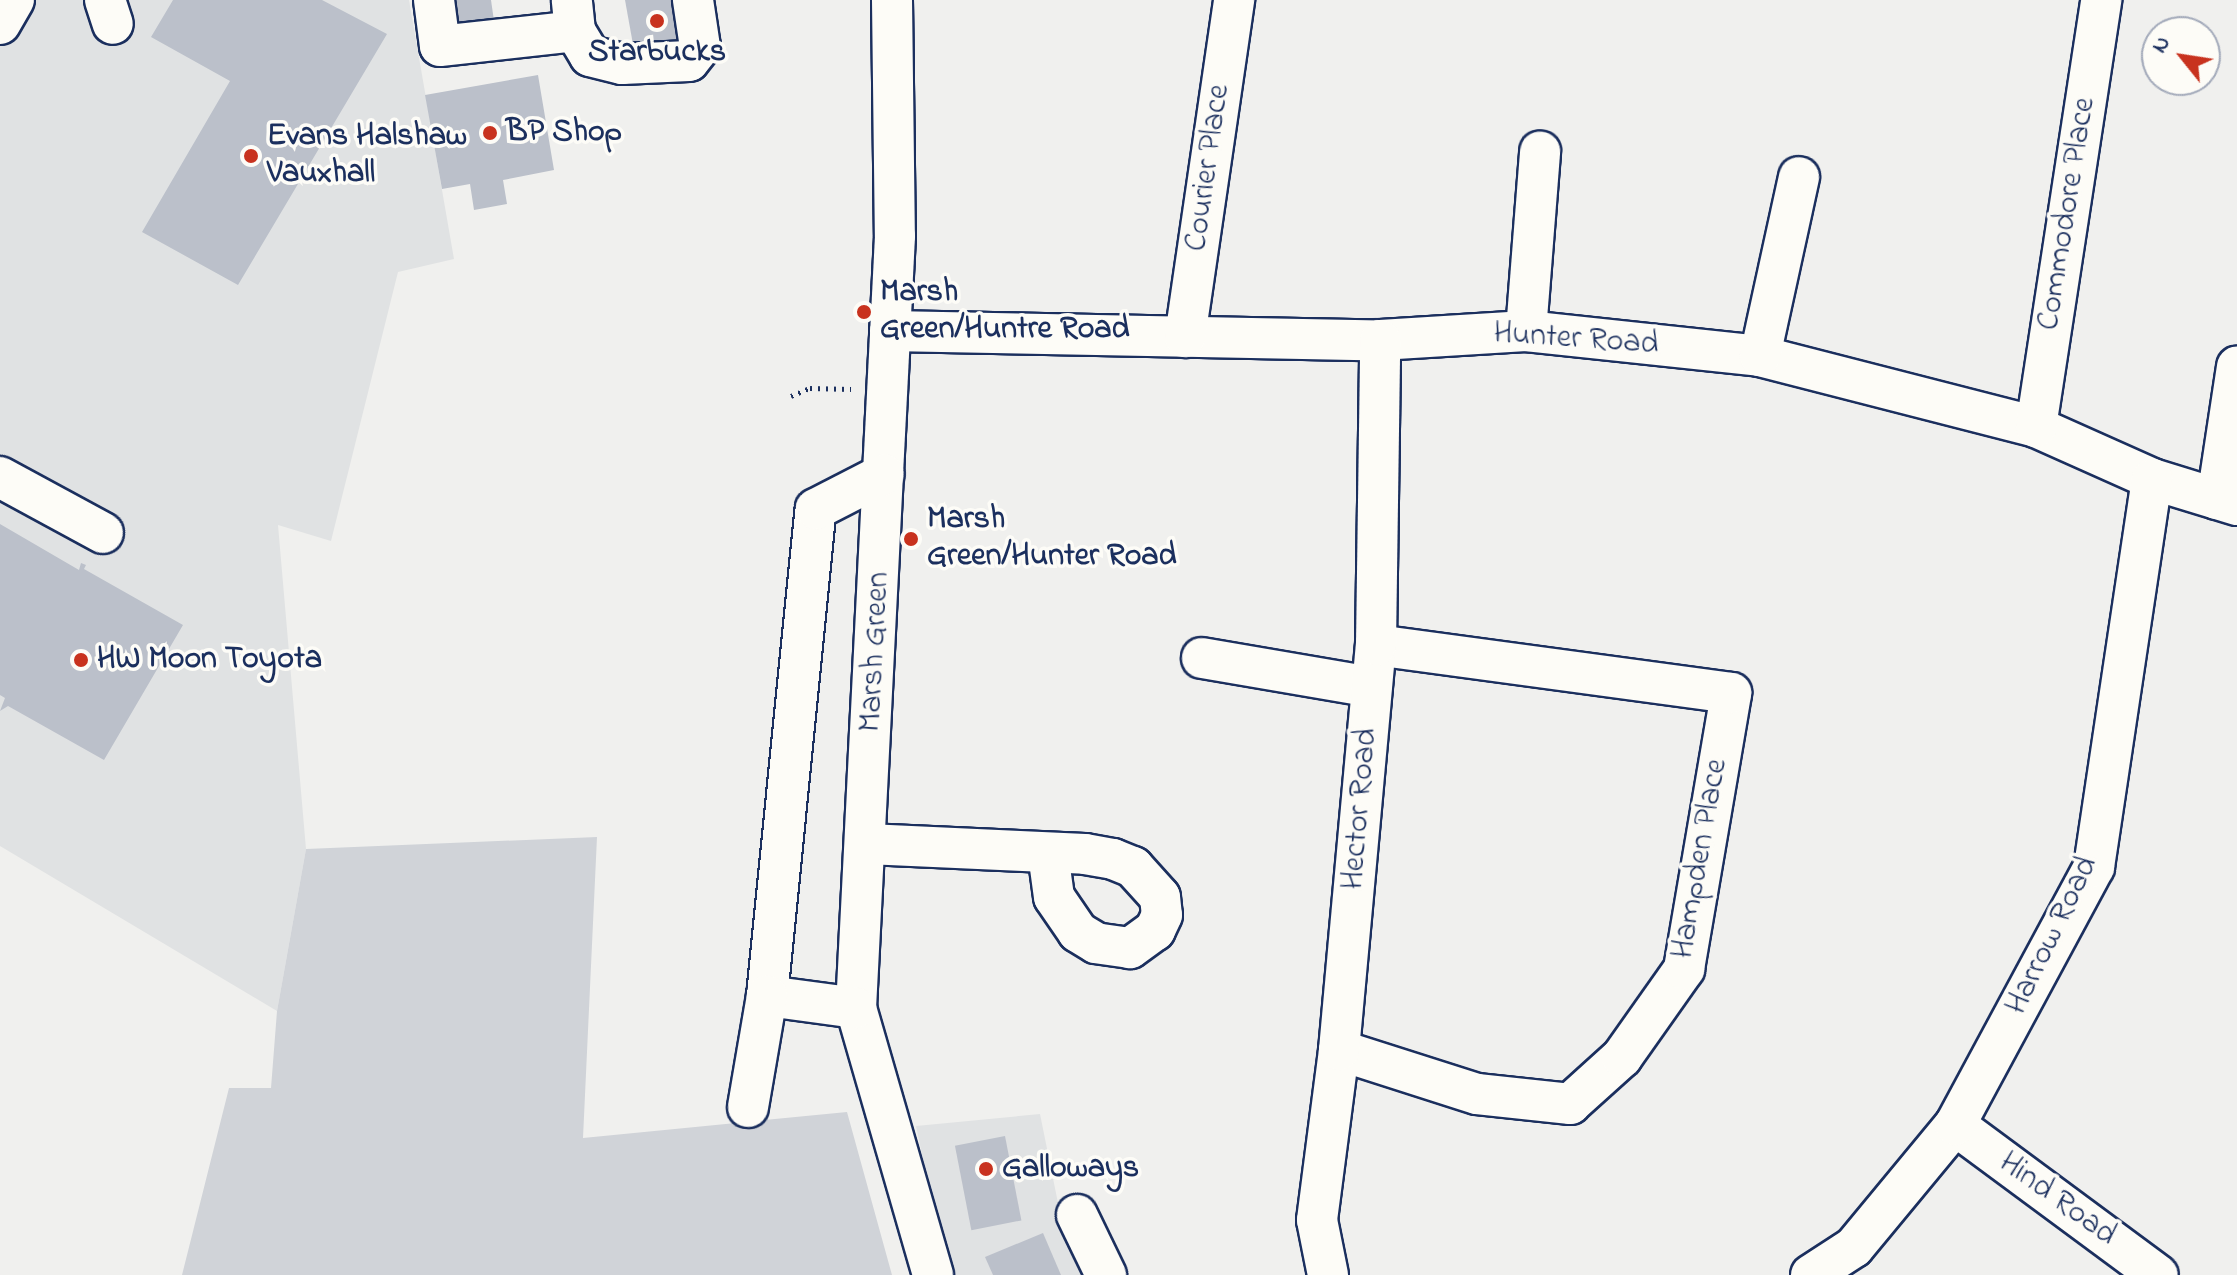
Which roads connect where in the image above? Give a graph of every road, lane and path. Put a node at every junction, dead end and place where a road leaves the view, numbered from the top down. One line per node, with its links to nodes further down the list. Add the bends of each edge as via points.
1 (14, 0): 8 (street)
2 (434, 0): 7 (street, via 440,46)
3 (693, 0): 7 (street, via 700,47 689,61 622,64 590,56)
4 (1234, 0): 13 (street, Courier Place)
5 (2101, 0): 19 (street, Commodore Place)
6 (890, 6): 11 (street, Marsh Green, via 895,236)
7 (574, 16)
8 (0, 24)
9 (1540, 152): 12 (street)
10 (1799, 177): 15 (street)
11 (890, 331): 13 (street, Hunter Road); 17 (street, Marsh Green)
12 (1526, 331): 14 (street, Hunter Road); 15 (street, Hunter Road)
13 (1185, 337): 14 (street, Hunter Road)
14 (1380, 340): 25 (street, Hector Road)
15 (1760, 356): 19 (street, Hunter Road)
16 (2237, 367): 23 (street)
17 (888, 394): 18 (path, via 832,386); 20 (street, Marsh Green)
18 (791, 396)
19 (2036, 427): 22 (street, Hunter Road)
20 (884, 474): 28 (street, Marsh Green); 30 (street, via 816,509)
21 (0, 477): 24 (street)
22 (2152, 479): 23 (street, Hunter Road); 34 (street, Harrow Road, via 2094,867)
23 (2227, 502)
24 (103, 533)
25 (1376, 645): 27 (street, Hector Road); 32 (street, Hampden Place, via 1731,693 1684,969 1622,1057 1570,1104 1477,1094)
26 (1202, 658): 27 (street)
27 (1372, 687): 32 (street, Hector Road)
28 (867, 844): 29 (street); 31 (street, Marsh Green)
29 (1048, 853)
30 (767, 996): 31 (street); 33 (street)
31 (856, 1008): 36 (street, Marsh Green)
32 (1339, 1050): 38 (street, Hector Road, via 1317,1220)
33 (748, 1107)
34 (1955, 1125): 39 (street, Harrow Road, via 1854,1247); 40 (street, Hind Road)
35 (1077, 1215): 37 (street)
36 (933, 1275)
37 (1106, 1275)
38 (1328, 1275)
39 (1811, 1275)
40 (2158, 1275)

